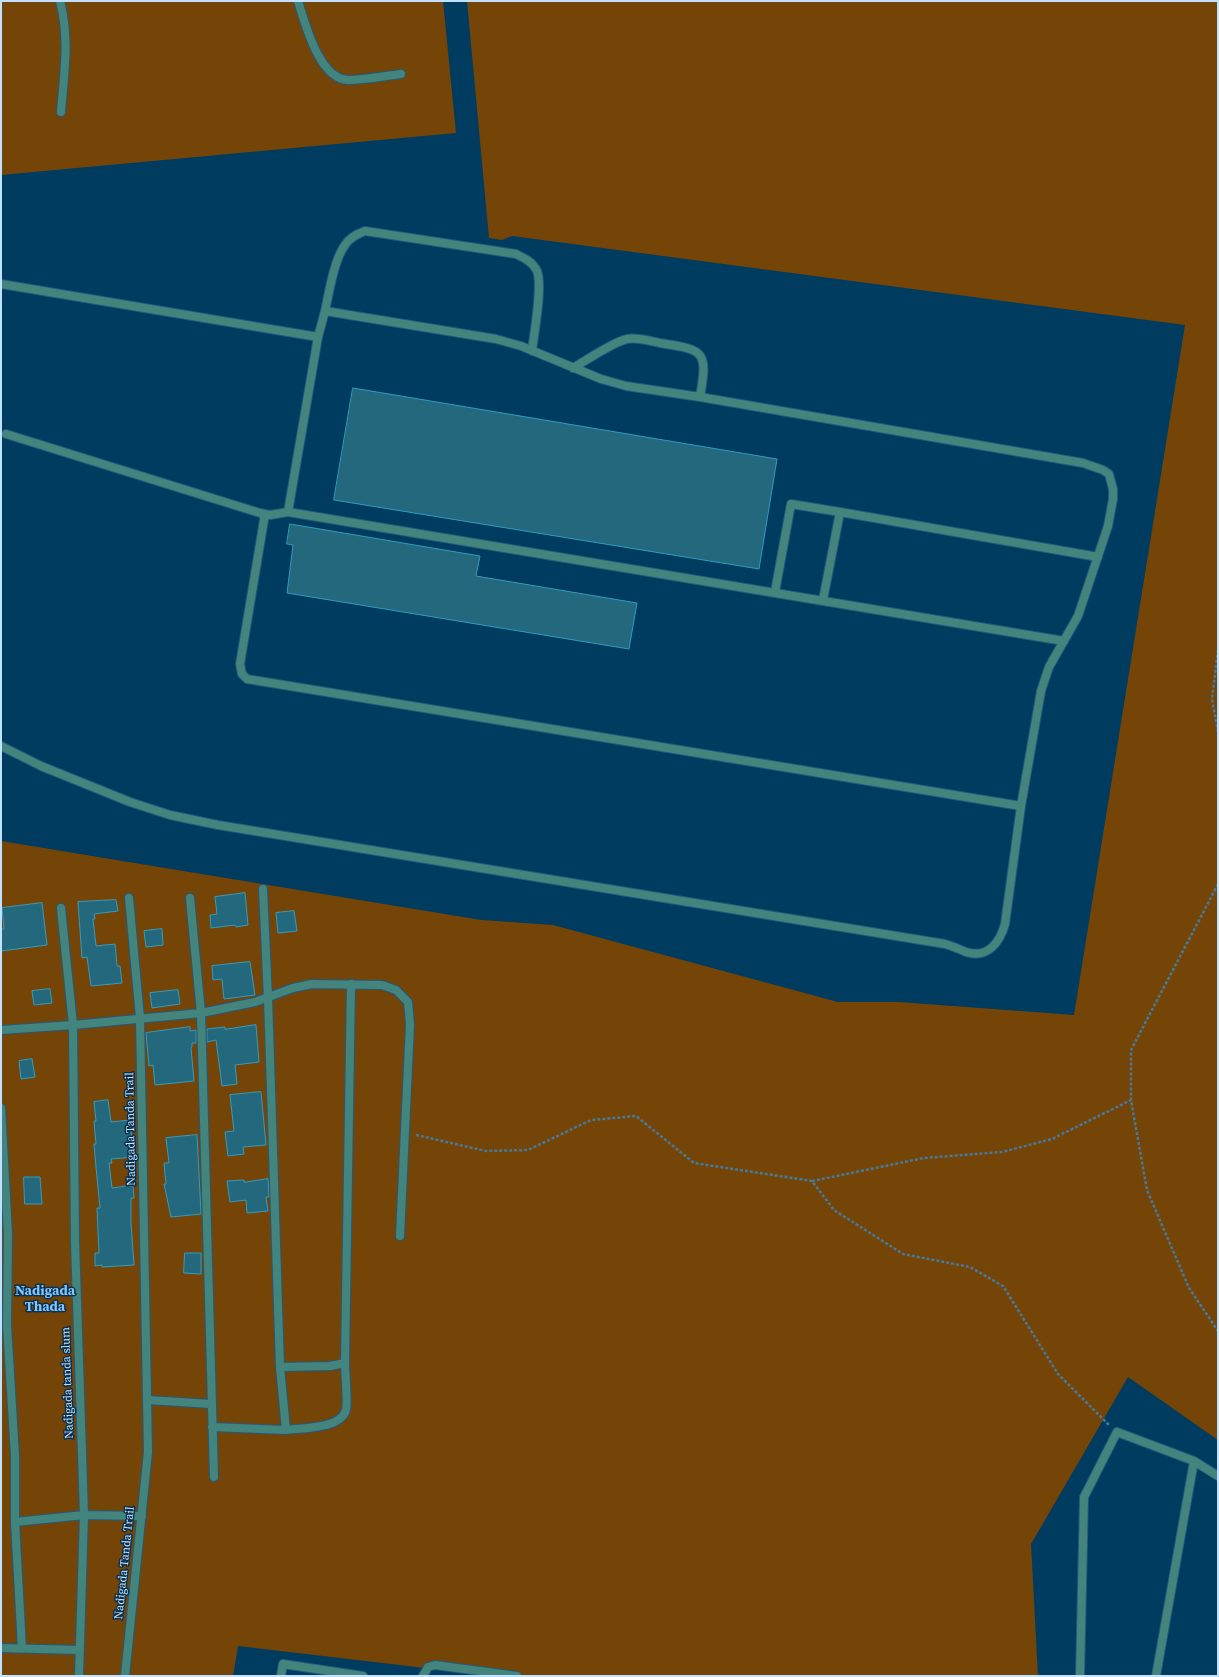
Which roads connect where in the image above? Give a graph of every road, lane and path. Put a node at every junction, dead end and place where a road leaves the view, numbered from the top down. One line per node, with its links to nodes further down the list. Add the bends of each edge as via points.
1 (60, 1): 4 (street, via 67,40)
2 (298, 1): 3 (street, via 317,53 325,66 335,75 347,80)
3 (400, 74)
4 (61, 112)
5 (1, 284): 7 (street)
6 (325, 311): 7 (street); 8 (street, via 496,339); 8 (street, via 340,254 345,244 356,234 365,231 516,254 527,259 537,271 539,282)
7 (318, 337): 12 (street)
8 (532, 351): 9 (street)
9 (572, 368): 10 (street, via 626,386); 10 (street, via 627,339 689,347 701,356 704,364)
10 (700, 397): 15 (street, via 1083,463 1103,470 1109,474 1112,482 1113,499)
11 (6, 434): 14 (street)
12 (288, 512): 14 (street); 16 (street)
13 (840, 512): 15 (street); 16 (street, via 791,504); 17 (street)
14 (265, 514): 24 (street, via 240,664 242,674 247,678)
15 (1098, 557): 18 (street, via 1078,616)
16 (775, 592): 17 (street)
17 (824, 600): 18 (street)
18 (1064, 641): 24 (street, via 1049,667 1040,691)
19 (1218, 650): 21 (path)
20 (1218, 698): 21 (path)
21 (1212, 699): 22 (path)
22 (1218, 732)
23 (1, 746): 24 (street, via 41,766 130,802 218,825 945,944 975,954 990,949 1002,934)
24 (1021, 806)
25 (1218, 884): 36 (path, via 1131,1050)
26 (263, 889): 31 (street)
27 (129, 898): 33 (street, Nadigada Tanda Trail)
28 (190, 898): 32 (street)
29 (61, 908): 34 (street, Nadigada tanda slum)
30 (351, 984): 31 (street, via 312,984); 38 (street, via 382,985 396,990 408,1002 410,1024); 42 (street)
31 (268, 998): 32 (street); 43 (street)
32 (201, 1013): 33 (street); 45 (street)
33 (140, 1018): 34 (street); 44 (street, Nadigada Tanda Trail)
34 (73, 1025): 35 (street); 52 (street, Nadigada tanda slum, via 75,1241)
35 (1, 1030)
36 (1131, 1100): 39 (path, via 1052,1139 1002,1152 924,1158); 41 (path, via 1147,1190 1189,1288)
37 (1, 1108): 54 (street, via 8,1234 7,1325 15,1456)
38 (404, 1132): 39 (path, via 486,1151 528,1150 591,1120 636,1116 694,1163); 40 (street)
39 (812, 1181): 48 (path, via 834,1210 903,1254 970,1267 1003,1286 1058,1374)
40 (400, 1236)
41 (1218, 1331)
42 (345, 1363): 43 (street, via 330,1366); 47 (street, via 346,1411 339,1420 328,1425)
43 (280, 1367): 47 (street)
44 (148, 1400): 45 (street); 53 (street, Nadigada Tanda Trail, via 148,1452)
45 (211, 1404): 46 (street)
46 (212, 1427): 47 (street); 51 (street)
47 (286, 1430)
48 (1117, 1432): 49 (street); 64 (street, via 1084,1497)
49 (1194, 1461): 50 (street); 65 (street)
50 (1218, 1476)
51 (214, 1477)
52 (84, 1515): 53 (street); 54 (street); 57 (street, Nadigada tanda slum)
53 (142, 1516): 59 (street, Nadigada Tanda Trail)
54 (15, 1522): 56 (street)
55 (1, 1648): 56 (street)
56 (22, 1648): 57 (street)
57 (80, 1650): 58 (street, Nadigada tanda slum)
58 (79, 1676)
59 (125, 1676)
60 (281, 1676): 61 (street, via 283,1664)
61 (363, 1676)
62 (423, 1676): 63 (street, via 428,1667 435,1665)
63 (518, 1676)
64 (1080, 1676)
65 (1156, 1676)

